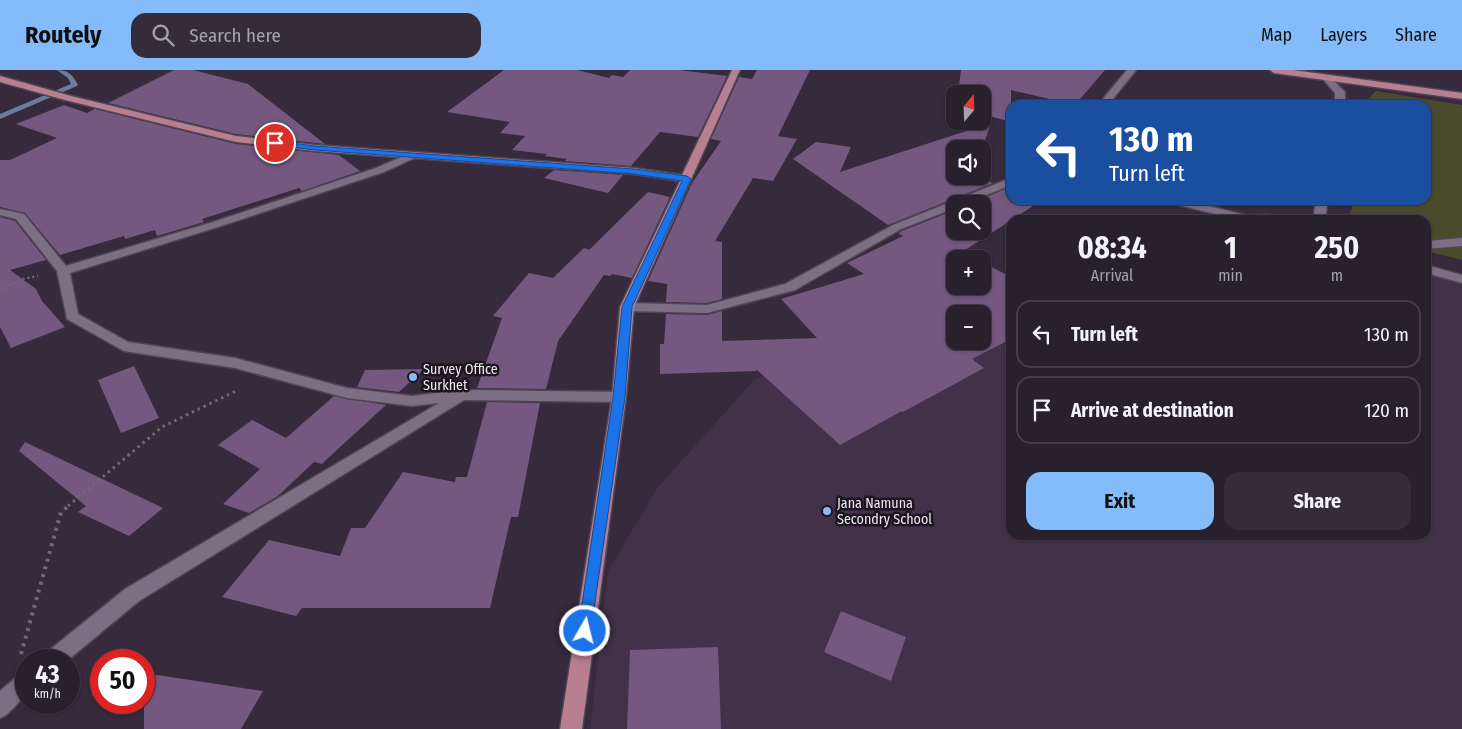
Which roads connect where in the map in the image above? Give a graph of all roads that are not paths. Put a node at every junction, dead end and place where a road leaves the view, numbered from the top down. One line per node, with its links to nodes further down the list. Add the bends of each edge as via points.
1 (736, 70): 10 (main road)
2 (1132, 70): 7 (street)
3 (1274, 70): 4 (main road)
4 (1326, 78): 6 (main road); 8 (street, via 1340,92)
5 (0, 79): 9 (main road, via 236,139)
6 (1462, 96)
7 (1107, 100)
8 (1340, 100)
9 (413, 155): 10 (main road); 17 (street, via 380,170)
10 (687, 179): 20 (main road)
11 (1006, 182): 20 (street, via 897,227 790,287 707,308)
12 (1192, 205): 14 (street)
13 (0, 212): 17 (street, via 20,216)
14 (1232, 215)
15 (1462, 242): 16 (street)
16 (1431, 245)
17 (63, 271): 21 (street, via 72,316 124,346 235,363 347,393 412,401)
18 (1431, 271): 19 (street)
19 (1462, 280)
20 (627, 307): 22 (main road)
21 (461, 395): 22 (street); 23 (street, via 132,595)
22 (619, 397): 26 (main road)
23 (66, 649)
24 (15, 692): 25 (street)
25 (5, 702)
26 (571, 729)

